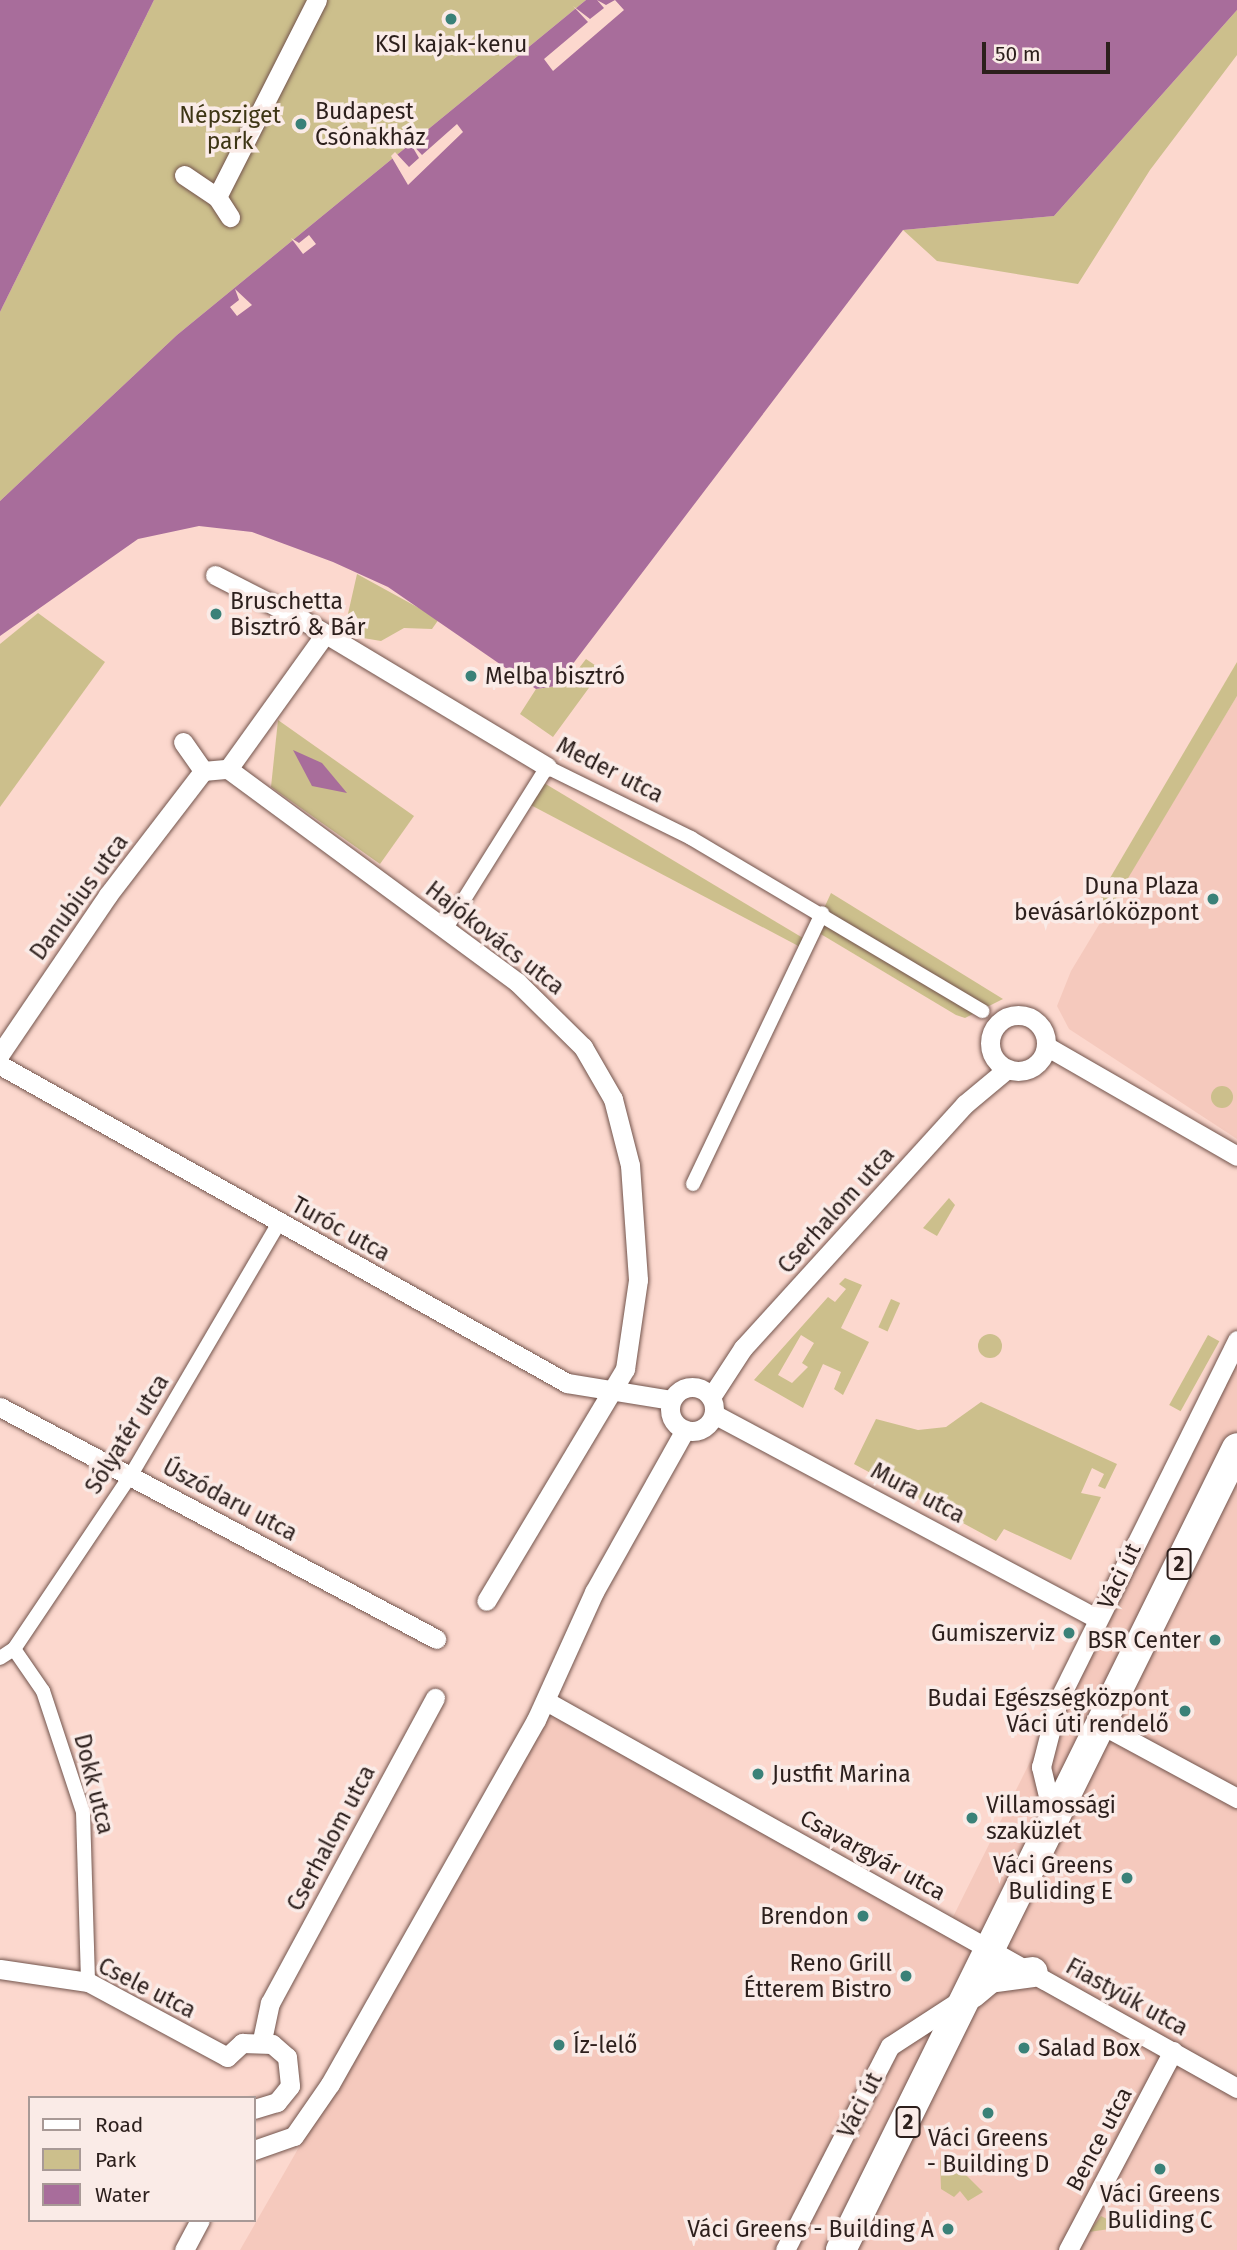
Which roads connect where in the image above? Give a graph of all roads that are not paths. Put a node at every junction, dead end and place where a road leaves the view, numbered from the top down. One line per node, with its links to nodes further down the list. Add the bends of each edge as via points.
1 (317, 0): 3 (street)
2 (184, 175): 3 (street)
3 (217, 197): 4 (street)
4 (230, 217)
5 (215, 575): 6 (street, Meder utca)
6 (325, 634): 8 (street, Meder utca); 9 (street)
7 (183, 742): 10 (street)
8 (547, 767): 11 (street, Meder utca, via 691,838); 12 (street)
9 (228, 769): 10 (street); 12 (street, Hajókovács utca)
10 (203, 771): 15 (street, Danubius utca)
11 (822, 913): 13 (street, Meder utca); 19 (street)
12 (446, 928): 22 (street, Hajókovács utca, via 559,1020 603,1075 613,1099 630,1165 638,1280 625,1369)
13 (982, 1011)
14 (1044, 1052): 16 (street, via 1030,1069); 16 (street, via 1033,1019 1008,1017 991,1034); 18 (street, via 1133,1091)
15 (0, 1054)
16 (1001, 1064): 23 (street, Cserhalom utca, via 743,1348)
17 (0, 1065): 20 (street, Turóc utca)
18 (1237, 1156)
19 (693, 1184)
20 (279, 1223): 22 (street, Turóc utca, via 567,1383); 28 (street, Sólyatér utca)
21 (1237, 1340): 30 (street, Váci út)
22 (606, 1392): 24 (street, Turóc utca); 29 (street)
23 (708, 1399): 24 (street, via 685,1387); 26 (street, via 706,1426); 30 (street, Mura utca)
24 (671, 1400): 26 (street)
25 (0, 1407): 28 (street, Úszódaru utca)
26 (679, 1425): 35 (street, via 594,1592)
27 (1237, 1448): 36 (main road, Váci út / 2)
28 (131, 1475): 31 (street, Úszódaru utca); 32 (street, Sólyatér utca)
29 (486, 1601)
30 (1098, 1619): 38 (street, Váci út, via 1058,1701 1041,1767)
31 (436, 1639)
32 (14, 1649): 33 (street, Sólyatér utca); 42 (street, Dokk utca, via 48,1703 83,1812)
33 (0, 1658)
34 (436, 1698): 44 (street, Cserhalom utca, via 270,2003)
35 (546, 1701): 39 (street, Csavargyár utca); 48 (street, via 330,2084 294,2136)
36 (1100, 1724): 37 (street); 38 (main road, Váci út / 2)
37 (1237, 1798)
38 (1054, 1822): 39 (main road, Váci út / 2)
39 (993, 1949): 41 (street, Fiastyúk utca); 43 (main road, Váci út / 2)
40 (0, 1969): 42 (street, Csele utca)
41 (1033, 1972): 43 (main road, via 990,1978); 45 (street, Fiastyúk utca)
42 (88, 1982): 44 (street, Csele utca, via 227,2057 242,2043)
43 (972, 1993): 51 (street, Váci út, via 890,2046); 52 (main road, Váci út / 2)
44 (262, 2040): 47 (street, via 281,2050 290,2067 284,2096)
45 (1173, 2051): 46 (street, Fiastyúk utca); 53 (street, Bence utca)
46 (1237, 2088)
47 (256, 2108)
48 (256, 2149)
49 (199, 2222): 50 (street)
50 (184, 2250)
51 (785, 2250)
52 (841, 2250)
53 (1068, 2250)

